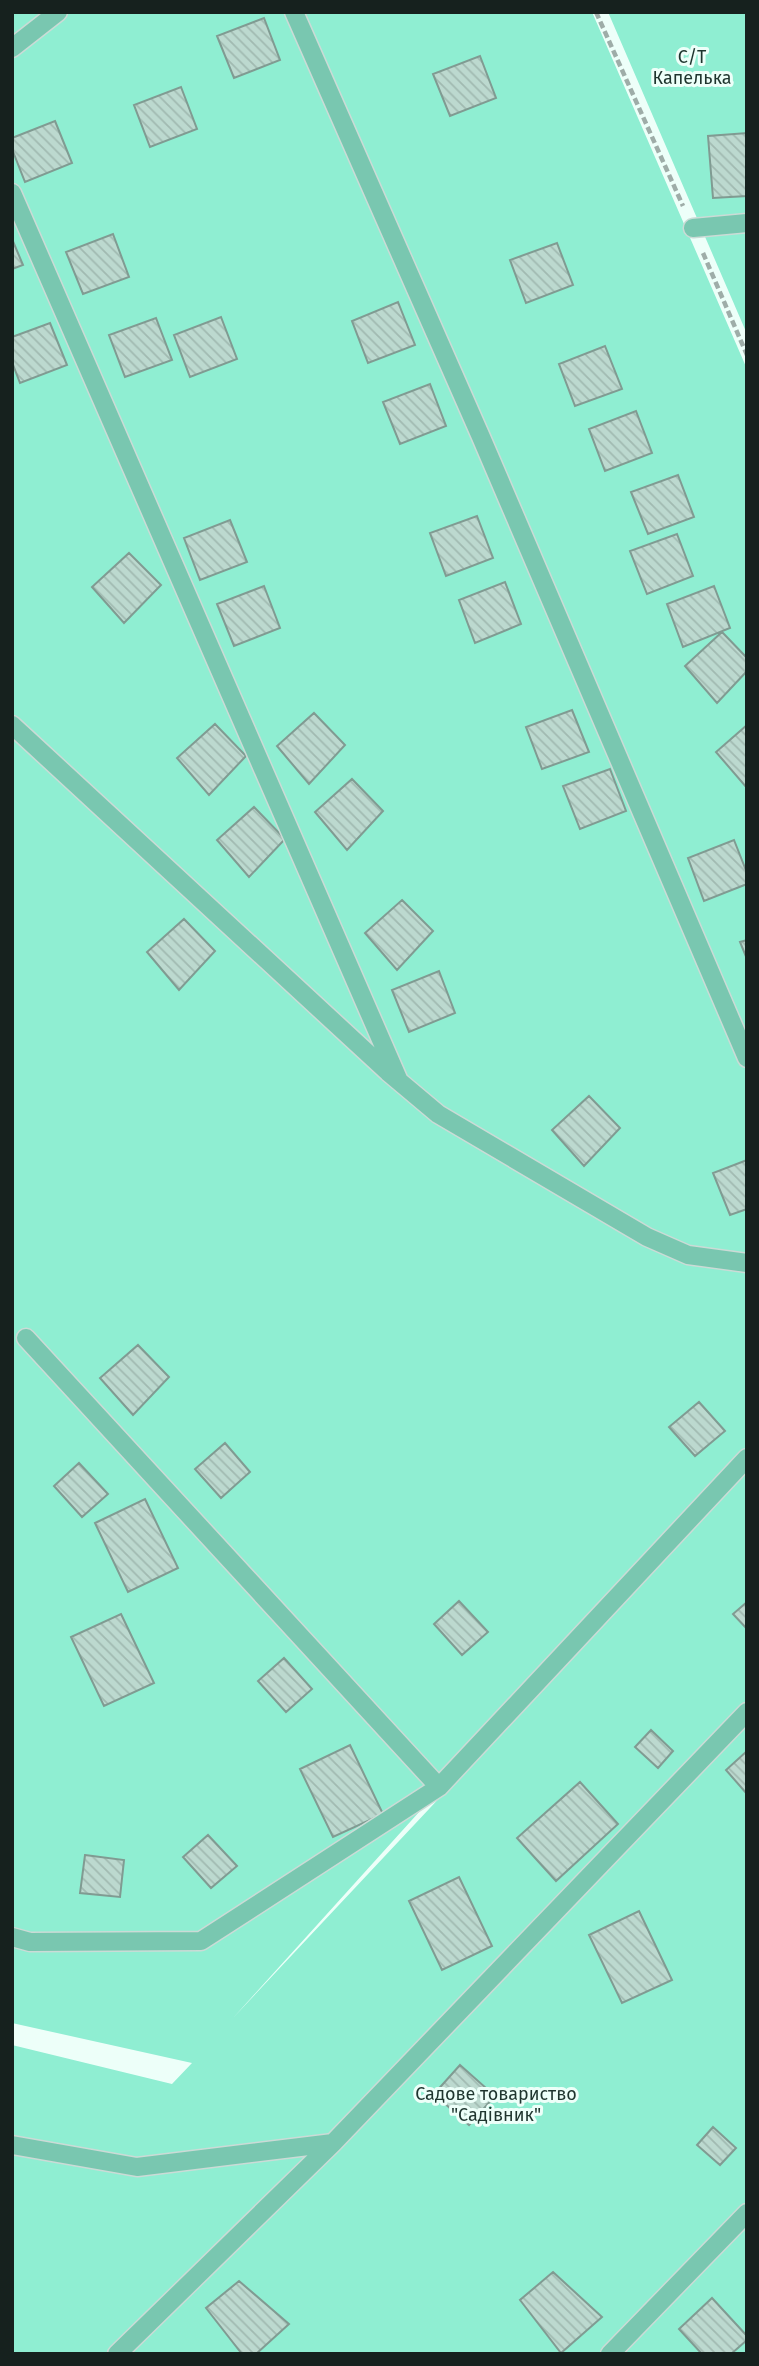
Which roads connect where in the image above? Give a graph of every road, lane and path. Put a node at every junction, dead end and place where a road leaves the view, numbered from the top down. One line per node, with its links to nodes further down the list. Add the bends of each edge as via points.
1 (58, 12): 4 (lane)
2 (294, 12): 10 (lane)
3 (596, 12): 7 (path)
4 (12, 48)
5 (12, 193): 11 (lane)
6 (747, 223): 7 (lane)
7 (693, 228): 8 (path)
8 (747, 355)
9 (12, 725): 11 (lane)
10 (747, 1058)
11 (399, 1081): 12 (lane, via 438,1114 647,1237 688,1255)
12 (747, 1263)
13 (26, 1338): 16 (lane)
14 (747, 1458): 16 (lane)
15 (747, 1712): 18 (lane)
16 (439, 1787): 17 (lane, via 201,1941 30,1942)
17 (12, 1937)
18 (333, 2143): 19 (lane, via 137,2167); 21 (lane)
19 (12, 2145)
20 (747, 2213): 22 (lane)
21 (117, 2354)
22 (610, 2354)

